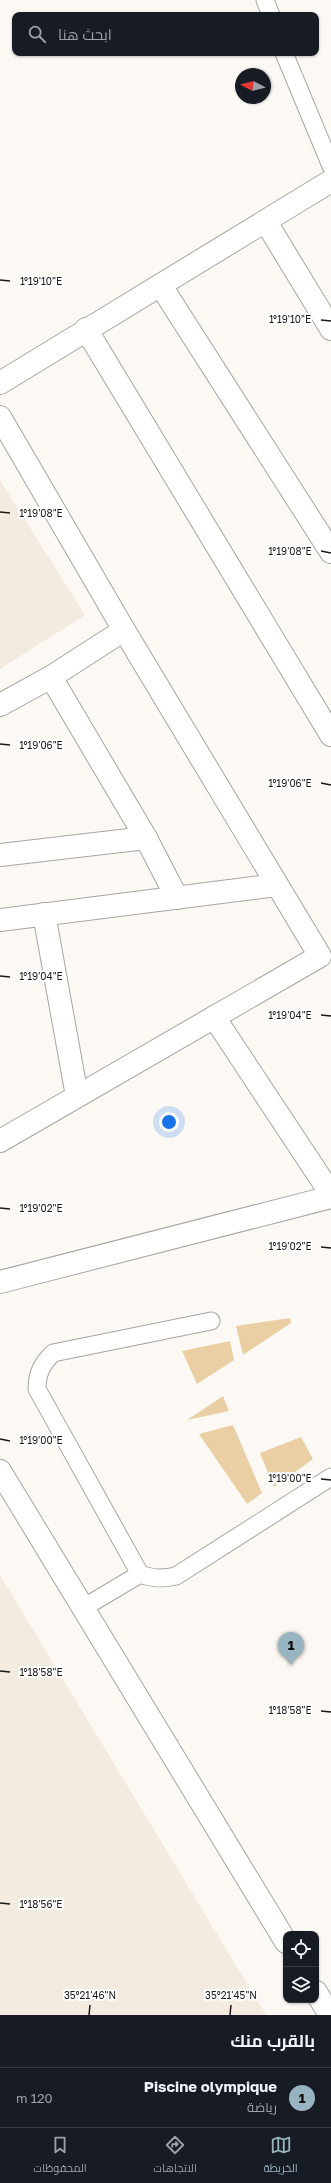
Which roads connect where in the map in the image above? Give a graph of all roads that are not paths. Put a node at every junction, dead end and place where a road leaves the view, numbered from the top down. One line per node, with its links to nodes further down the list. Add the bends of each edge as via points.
1 (265, 0): 2 (lane)
2 (270, 12)
3 (285, 56): 4 (lane)
4 (331, 166)
5 (331, 181): 6 (street)
6 (266, 222): 7 (street); 8 (street)
7 (161, 286): 9 (street); 12 (street)
8 (331, 328)
9 (86, 329): 10 (street); 16 (street)
10 (0, 383)
11 (0, 417): 13 (street)
12 (331, 552)
13 (124, 630): 14 (street); 19 (street)
14 (51, 677): 15 (street); 17 (street)
15 (0, 705)
16 (331, 735)
17 (146, 838): 18 (street); 20 (street)
18 (0, 855)
19 (277, 885): 20 (street); 23 (street, via 320,956)
20 (177, 898): 21 (street)
21 (44, 914): 22 (street); 24 (street)
22 (0, 920)
23 (214, 1017): 24 (street); 26 (street)
24 (77, 1096): 25 (street)
25 (0, 1140)
26 (331, 1194)
27 (331, 1197): 28 (street)
28 (0, 1282)
29 (211, 1321): 32 (lane, via 53,1353 43,1363 37,1376 37,1389)
30 (0, 1471): 33 (street)
31 (331, 1477): 32 (lane, via 176,1576 163,1579)
32 (140, 1574): 33 (lane)
33 (83, 1608): 34 (street)
34 (283, 1937)
35 (319, 1997): 36 (street)
36 (330, 2015)

